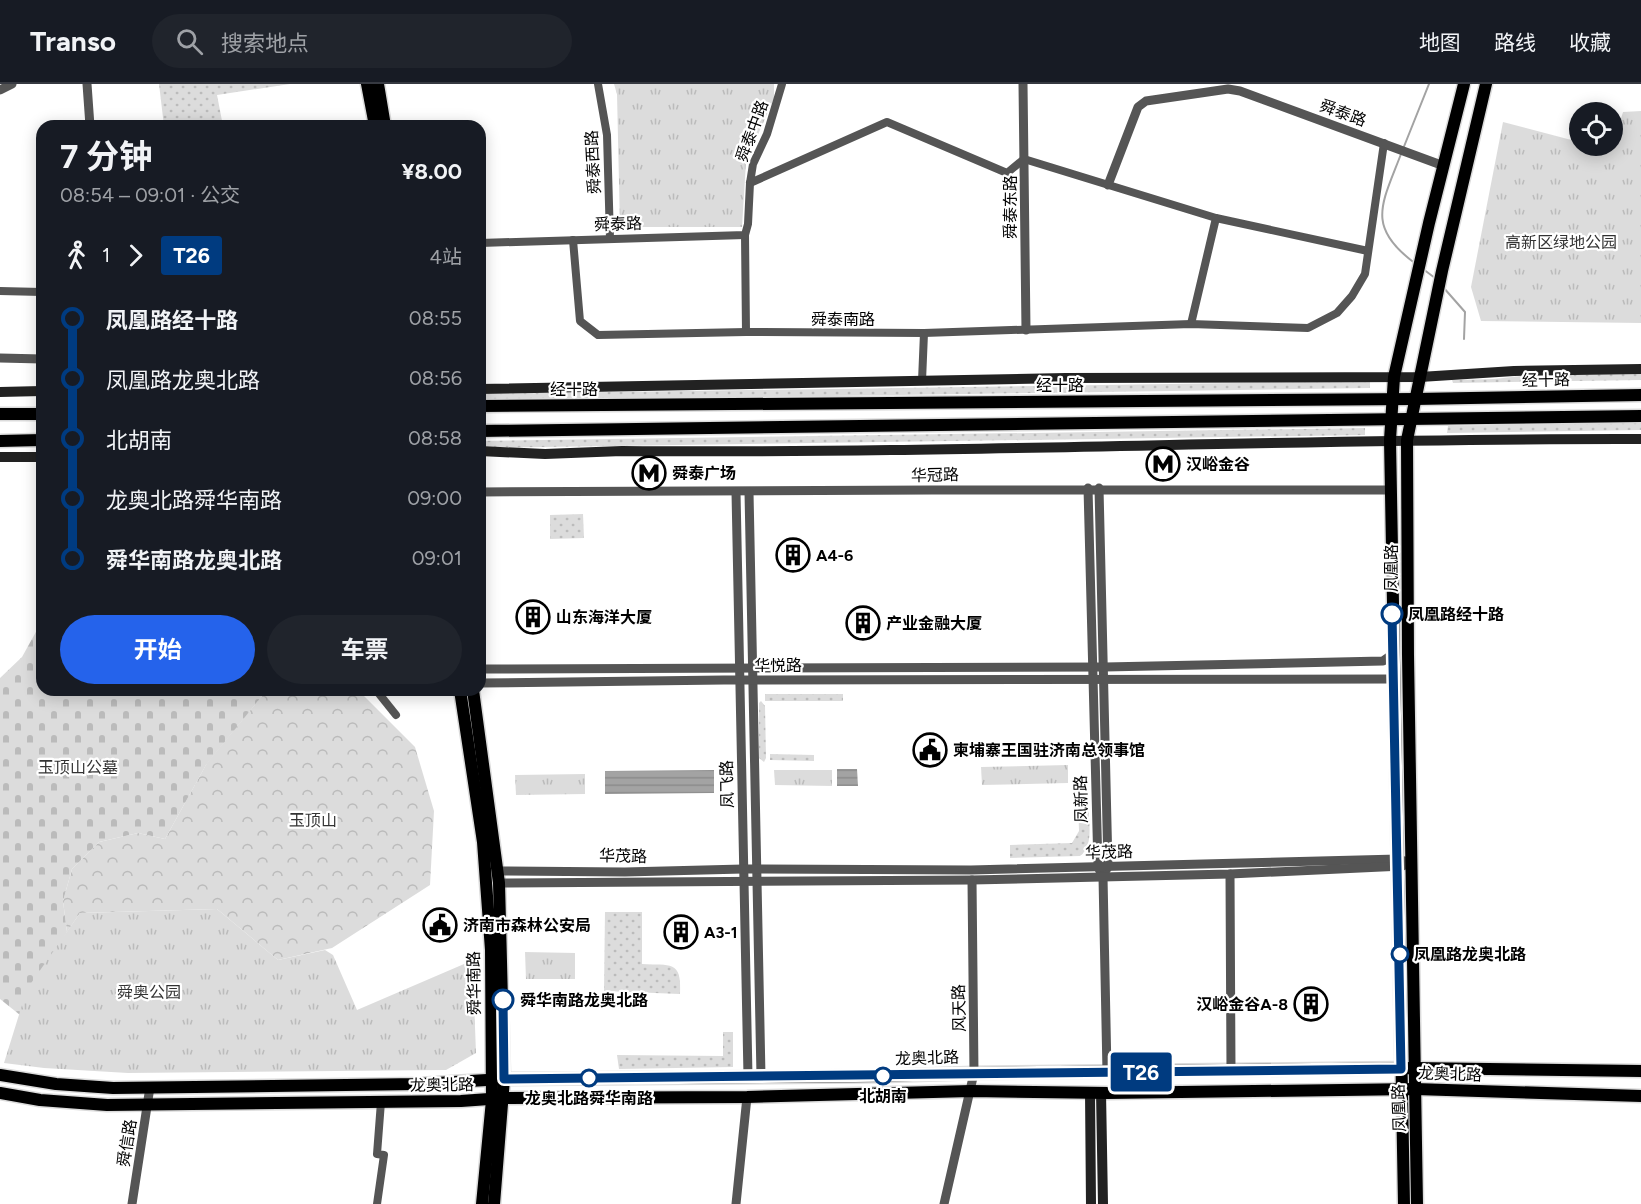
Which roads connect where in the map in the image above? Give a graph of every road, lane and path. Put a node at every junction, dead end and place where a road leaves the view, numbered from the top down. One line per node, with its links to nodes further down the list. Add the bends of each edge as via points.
1 (12, 84): 10 (street)
2 (87, 84): 11 (street)
3 (367, 84): 12 (main road)
4 (378, 84): 13 (main road)
5 (598, 84): 21 (street, 舜泰西路, via 606,135)
6 (782, 84): 17 (street, 舜泰中路)
7 (1023, 84): 15 (street, 舜泰东路)
8 (1464, 84): 16 (main road, 凤凰路)
9 (1486, 84): 34 (main road, 凤凰路)
10 (0, 90)
11 (90, 120)
12 (374, 120)
13 (384, 120)
14 (1384, 143): 16 (street, 舜泰路); 18 (street, 舜泰路, via 1240,91 1228,89 1146,101 1138,107); 24 (street, 舜泰南路)
15 (1024, 159): 17 (street, via 1007,173 887,122); 18 (street); 28 (street, 舜泰东路)
16 (1444, 166): 35 (main road, 凤凰路)
17 (750, 183): 20 (street, 舜泰中路)
18 (1108, 185): 19 (street)
19 (1216, 218): 24 (street); 27 (street)
20 (746, 235): 21 (street, 舜泰路); 29 (street)
21 (610, 239): 22 (street, 舜泰路)
22 (573, 240): 23 (street, 舜泰路); 29 (street, 舜泰南路, via 580,321 598,335)
23 (486, 243)
24 (1368, 251): 27 (street, 舜泰南路, via 1365,274 1352,296 1336,313 1308,328)
25 (0, 291): 26 (street)
26 (36, 292)
27 (1191, 324): 28 (street, 舜泰南路)
28 (1026, 330): 30 (street, 舜泰南路)
29 (746, 332): 30 (street, 舜泰南路)
30 (924, 333): 36 (street)
31 (0, 358): 32 (street)
32 (36, 359)
33 (1641, 369): 34 (main road, 经十路)
34 (1420, 377): 35 (main road, 经十路); 42 (main road, 凤凰路)
35 (1394, 378): 36 (main road, 经十路); 41 (main road, 凤凰路)
36 (922, 381): 37 (main road, 经十路)
37 (486, 389)
38 (36, 391): 39 (main road)
39 (0, 392)
40 (1641, 395): 42 (main road, 经十路)
41 (1392, 399): 42 (main road, 经十路); 43 (main road, 经十路); 47 (main road, 凤凰路)
42 (1415, 399): 48 (main road, 凤凰路)
43 (486, 406)
44 (0, 414): 45 (main road)
45 (36, 414)
46 (1641, 416): 48 (main road)
47 (1391, 420): 48 (main road); 49 (main road); 52 (main road, 凤凰路)
48 (1411, 420): 53 (main road, 凤凰路)
49 (486, 431)
50 (1641, 439): 53 (main road)
51 (36, 440): 54 (main road)
52 (1390, 440): 53 (main road); 55 (main road, via 545,454); 60 (main road, 凤凰路)
53 (1407, 440): 81 (main road, 凤凰路)
54 (0, 441)
55 (486, 451)
56 (0, 457): 57 (main road)
57 (36, 457)
58 (1088, 488): 59 (street, 华冠路); 63 (street, 华冠路); 65 (street, 凤新路)
59 (1100, 488): 60 (street, 华冠路); 66 (street)
60 (1390, 490): 64 (main road, 凤凰路)
61 (486, 492): 62 (street, 华冠路)
62 (736, 492): 63 (street, 华冠路); 68 (street, 凤飞路)
63 (749, 492): 69 (street, 凤飞路)
64 (1393, 654): 66 (street, via 1383,661); 71 (main road, 凤凰路)
65 (1092, 667): 66 (street); 69 (street); 70 (street, 凤新路)
66 (1105, 667): 73 (street)
67 (486, 669): 68 (street)
68 (739, 669): 69 (street); 72 (street, 凤飞路)
69 (752, 669): 74 (street, 凤飞路)
70 (1093, 679): 73 (street, 华悦路); 74 (street, 华悦路); 82 (street, 凤新路)
71 (1393, 679): 73 (street, 华悦路); 80 (main road, 凤凰路)
72 (740, 680): 74 (street, 华悦路); 75 (street, 华悦路); 84 (street, 凤飞路)
73 (1105, 680): 83 (street)
74 (752, 681): 85 (street, 凤飞路)
75 (486, 683)
76 (381, 696): 79 (street)
77 (461, 696): 100 (main road, 舜华南路, via 483,842)
78 (474, 696): 87 (main road, 舜华南路)
79 (396, 715)
80 (1398, 863): 81 (street, 华茂路); 83 (street, 华茂路); 86 (street, 华茂路); 92 (main road, 凤凰路)
81 (1411, 863): 92 (main road, 凤凰路)
82 (1098, 867): 83 (street, 华茂路); 85 (street, 华茂路); 88 (street, 凤新路)
83 (1108, 867): 88 (street)
84 (743, 869): 85 (street, 华茂路); 87 (street, 华茂路); 90 (street, 凤飞路)
85 (757, 869): 91 (street, 凤飞路)
86 (1230, 874): 88 (street, 华茂路); 93 (street)
87 (498, 877): 90 (street, 华茂路); 100 (main road, 舜华南路)
88 (1103, 877): 89 (street, 华茂路); 95 (street, 凤新路)
89 (972, 880): 91 (street, 华茂路); 96 (street, 风天路)
90 (743, 881): 91 (street, 华茂路); 98 (street, 凤飞路)
91 (757, 881): 99 (street, 凤飞路)
92 (1408, 1068): 93 (main road, 龙奥北路); 94 (main road, 龙奥北路); 102 (main road, 凤凰路); 103 (main road, 凤凰路)
93 (1231, 1071): 95 (main road, 龙奥北路)
94 (1641, 1071)
95 (1107, 1072): 96 (main road, 龙奥北路)
96 (974, 1073): 99 (main road, 龙奥北路); 104 (street, 风天路)
97 (0, 1075): 101 (main road, 龙奥北路, via 56,1084)
98 (748, 1076): 99 (main road, 龙奥北路); 100 (main road, 龙奥北路)
99 (762, 1076)
100 (498, 1079): 101 (main road, 龙奥北路, via 419,1084); 109 (main road, 舜华南路)
101 (150, 1087): 111 (street, 舜信路)
102 (1401, 1089): 103 (main road, 龙奥北路); 105 (main road, 龙奥北路); 120 (main road, 凤凰路)
103 (1415, 1089): 107 (main road, 龙奥北路); 121 (main road, 凤凰路)
104 (971, 1091): 105 (main road, 龙奥北路); 108 (main road, 龙奥北路); 117 (street, 风天路)
105 (1096, 1092): 118 (main road); 119 (main road)
106 (0, 1093): 111 (main road, 龙奥北路, via 88,1105)
107 (1641, 1095)
108 (747, 1097): 109 (main road, 龙奥北路); 116 (street)
109 (497, 1099): 110 (main road, 龙奥北路); 114 (main road, 舜华南路); 115 (main road, 舜华南路)
110 (381, 1102): 111 (main road, 龙奥北路); 113 (street, via 377,1154 384,1155)
111 (148, 1104): 112 (street, 舜信路)
112 (132, 1204)
113 (377, 1204)
114 (482, 1204)
115 (494, 1204)
116 (736, 1204)
117 (944, 1204)
118 (1091, 1204)
119 (1103, 1204)
120 (1404, 1204)
121 (1418, 1204)

